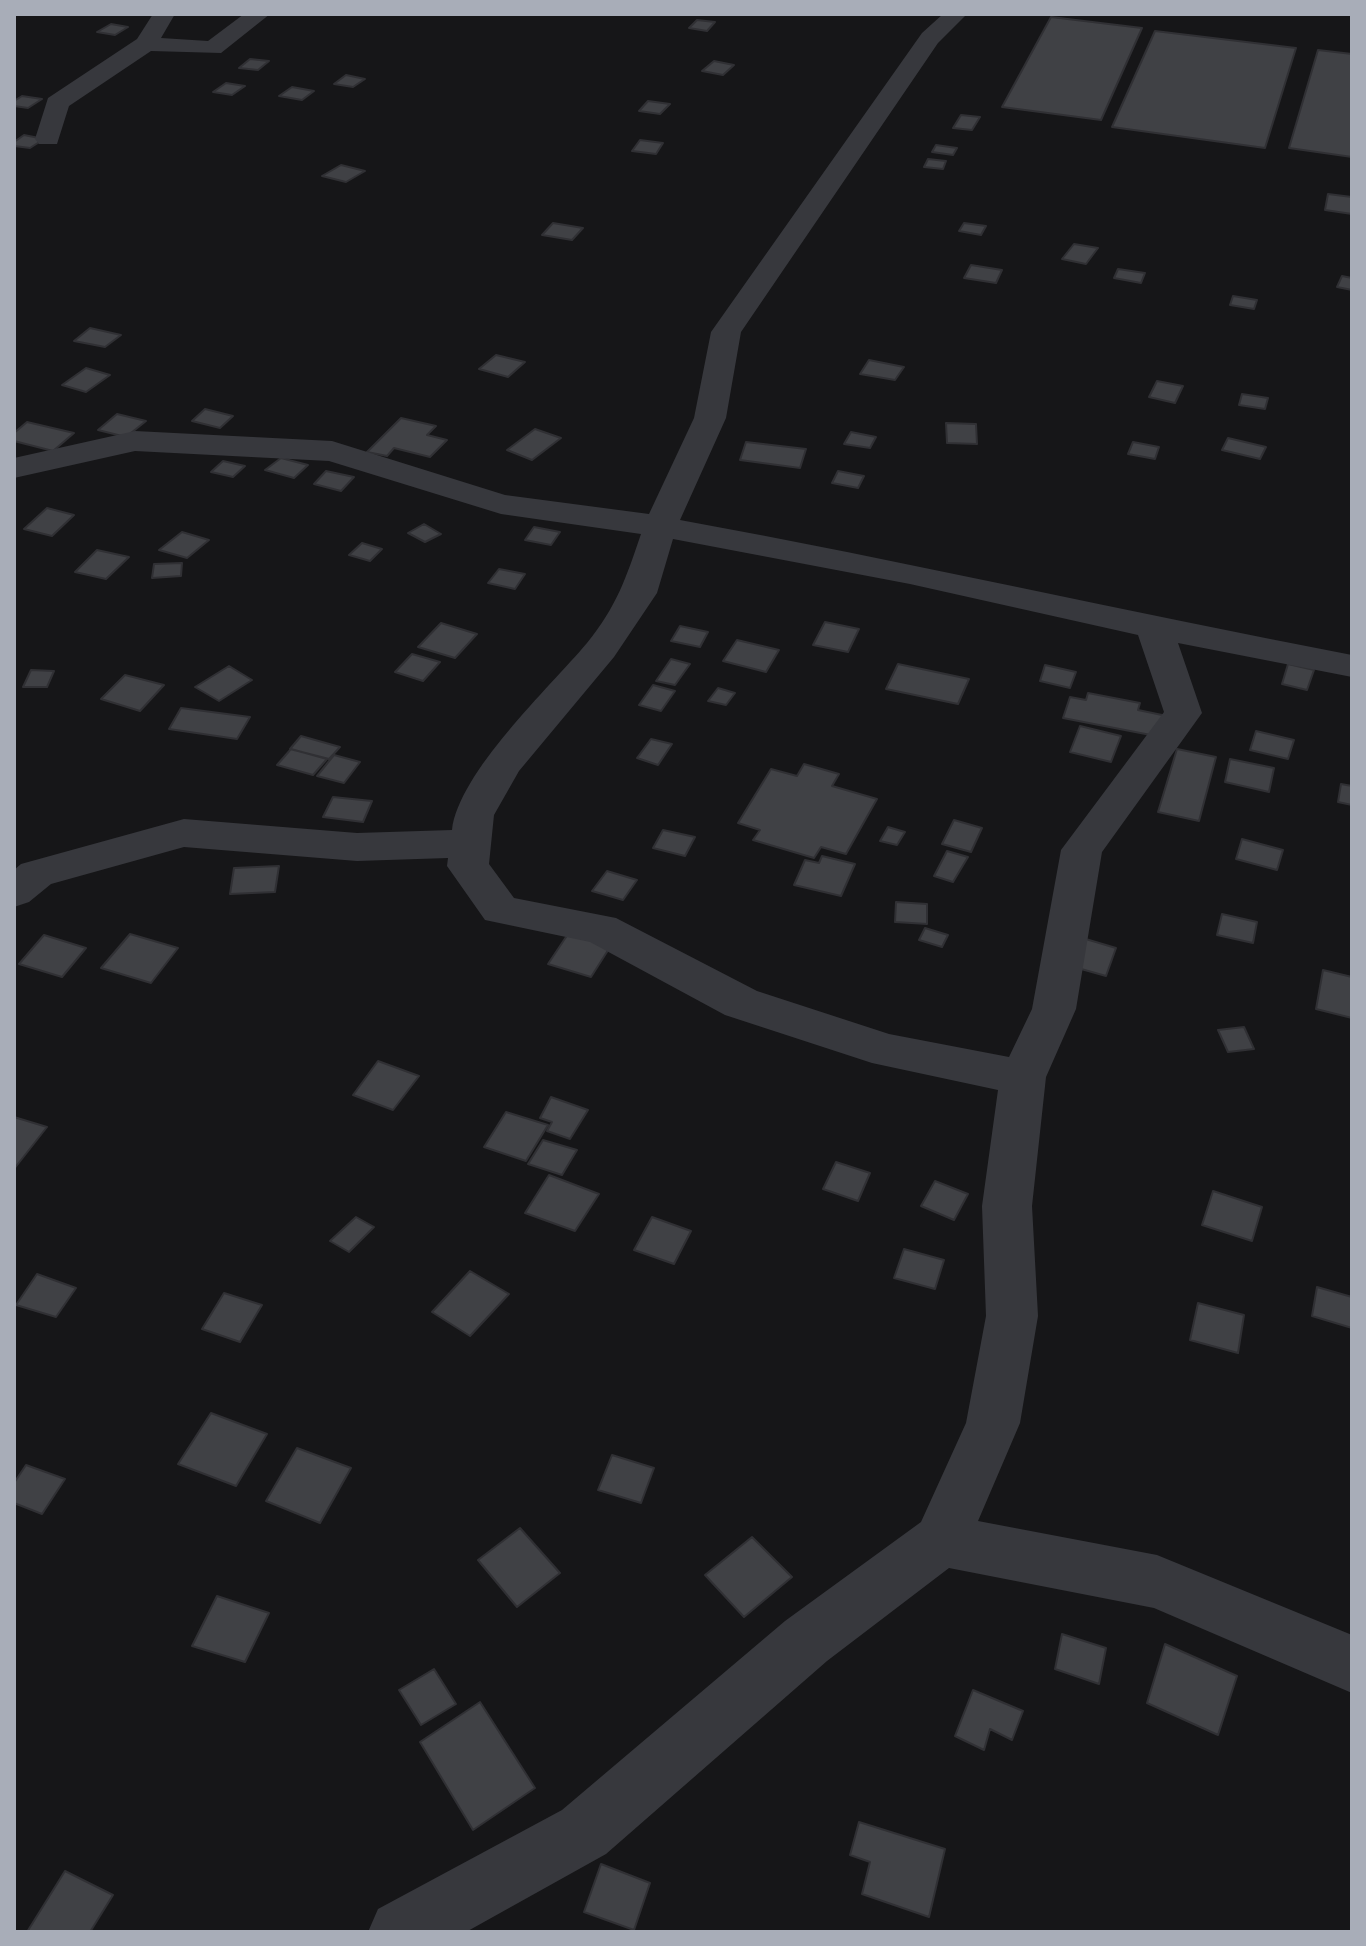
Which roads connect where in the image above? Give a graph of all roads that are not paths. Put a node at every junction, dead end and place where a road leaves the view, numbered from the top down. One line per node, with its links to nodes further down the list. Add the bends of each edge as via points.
1 (164, 14): 4 (street)
2 (259, 14): 4 (street, via 213,48)
3 (956, 14): 7 (street, via 930,38 726,332 710,418)
4 (146, 44): 5 (street, via 57,103)
5 (48, 139)
6 (14, 468): 7 (street, via 135,441 332,451 501,504)
7 (660, 526): 8 (street, via 910,573); 10 (street, via 639,593 601,649 503,765 474,815)
8 (1154, 628): 9 (street); 12 (street, via 1183,713 1082,850 1054,1009)
9 (1352, 666)
10 (470, 843): 11 (street, via 357,847 184,833 36,874); 12 (street, via 468,866 500,910 601,929 741,1003 888,1051)
11 (14, 892)
12 (1023, 1077): 13 (street, via 1007,1206 1012,1316 996,1408)
13 (941, 1540): 14 (street, via 1157,1582); 15 (street, via 806,1641 584,1832)
14 (1352, 1664)
15 (401, 1932)

